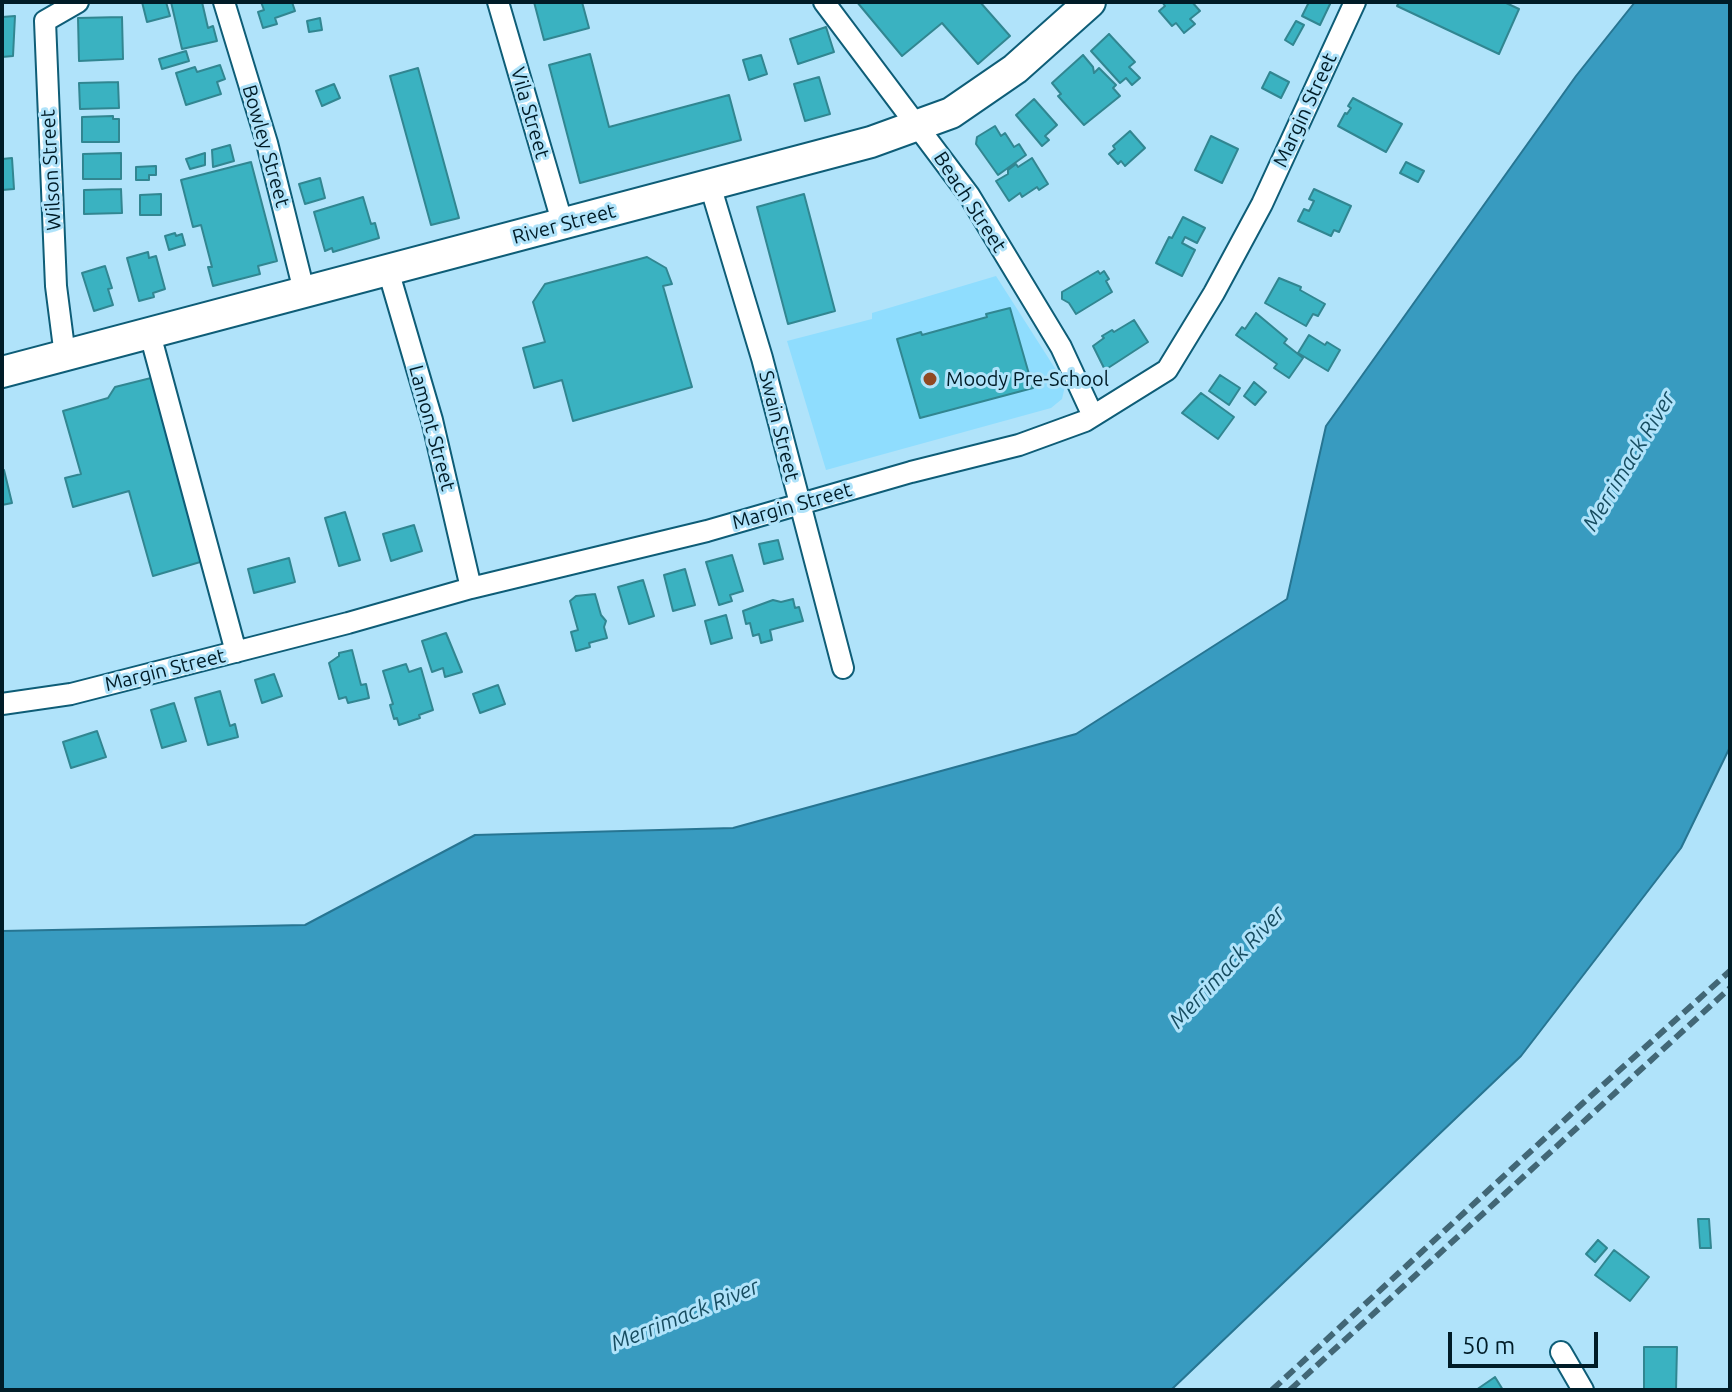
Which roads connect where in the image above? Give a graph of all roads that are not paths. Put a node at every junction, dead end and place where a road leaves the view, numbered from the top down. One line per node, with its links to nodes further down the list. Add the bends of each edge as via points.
1 (78, 2): 13 (street, Wilson Street, via 45,21 56,286)
2 (224, 2): 11 (street, Bowley Street)
3 (498, 2): 9 (street, Vila Street)
4 (824, 2): 7 (street, Beach Street)
5 (1090, 2): 7 (main road, River Street, via 1015,69 951,113)
6 (1355, 2): 15 (street, Margin Street, via 1262,204 1167,370)
7 (918, 125): 8 (main road, River Street); 15 (street, Beach Street, via 969,195 1061,347)
8 (710, 185): 9 (main road, River Street); 16 (street, Swain Street)
9 (563, 225): 10 (main road, River Street)
10 (388, 270): 11 (main road, River Street); 17 (street, Lamont Street, via 432,420)
11 (304, 291): 12 (main road, River Street)
12 (150, 334): 13 (main road, River Street); 18 (street)
13 (65, 356): 14 (main road, River Street)
14 (2, 372)
15 (1093, 416): 16 (street, Margin Street, via 1019,445)
16 (800, 504): 17 (street, Margin Street); 19 (street, Swain Street)
17 (471, 588): 18 (street, Margin Street)
18 (236, 652): 20 (street, Margin Street, via 71,694)
19 (843, 668)
20 (2, 704)
21 (1561, 1352): 22 (street)
22 (1583, 1390)

